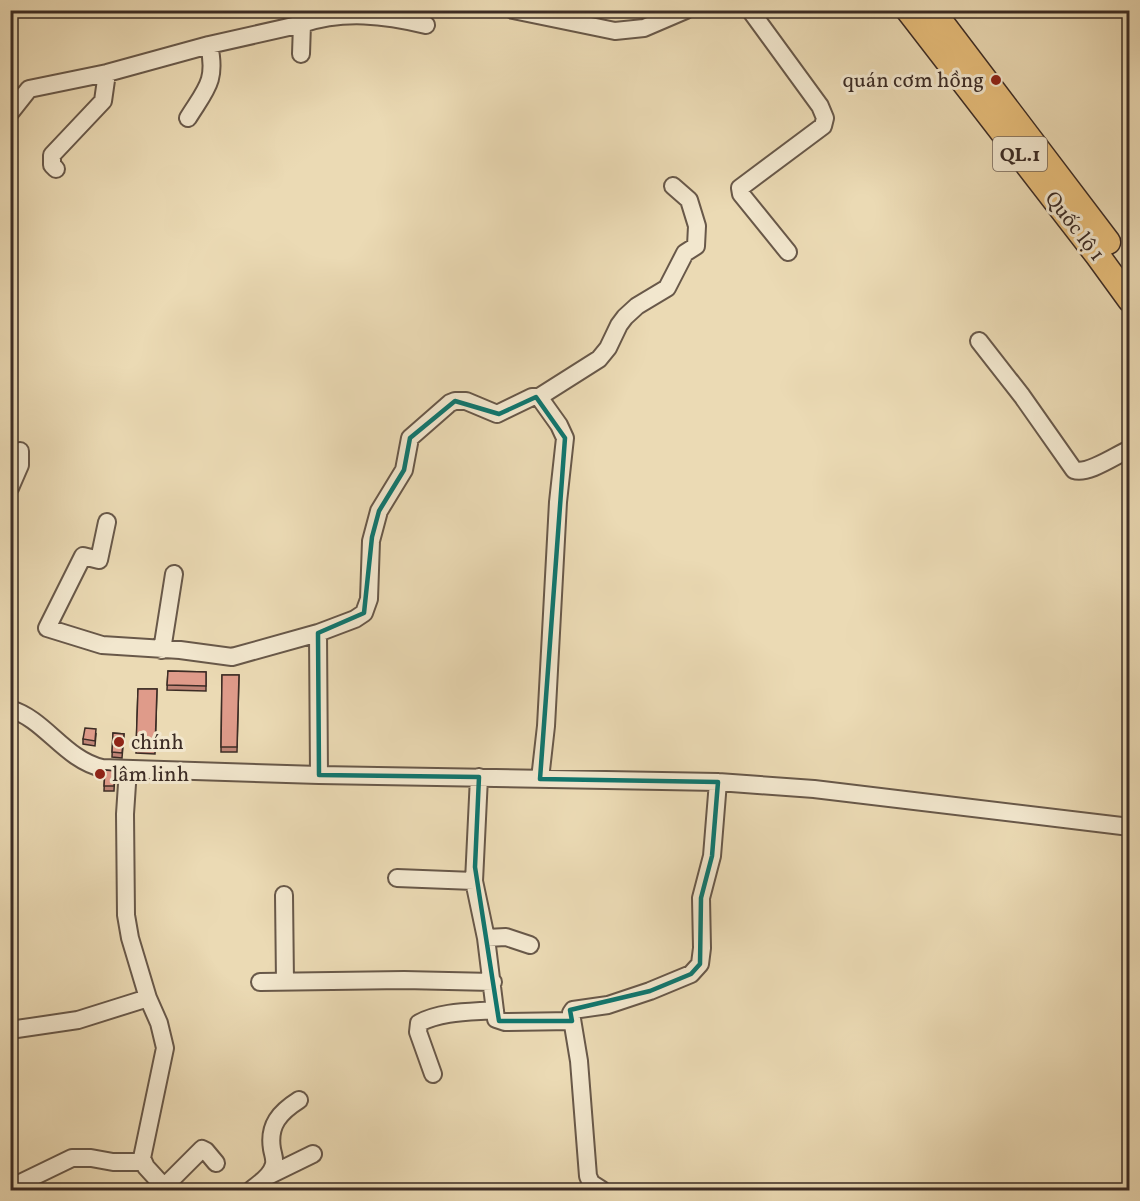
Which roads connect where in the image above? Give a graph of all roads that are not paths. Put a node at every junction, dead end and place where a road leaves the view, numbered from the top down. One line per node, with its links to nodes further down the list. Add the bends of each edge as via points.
1 (513, 10): 2 (street, via 615,31 644,28)
2 (686, 10)
3 (750, 10): 16 (street, via 825,118 823,126 740,188)
4 (908, 10): 18 (highway, Quốc lộ 1 / QL.1)
5 (932, 10): 17 (highway, Quốc lộ 1 / QL.1)
6 (328, 14): 7 (street); 8 (street, via 373,14)
7 (302, 24): 9 (street); 10 (street)
8 (426, 26)
9 (209, 45): 11 (street); 13 (street, via 213,64 209,85)
10 (301, 54)
11 (107, 73): 12 (street, via 28,89); 14 (street, via 103,101 52,155)
12 (10, 113)
13 (188, 118)
14 (56, 169)
15 (674, 186): 20 (street, via 689,201 697,226 696,246 685,253 667,288 625,317 599,359)
16 (789, 252)
17 (1130, 273)
18 (1130, 300)
19 (979, 341): 21 (street, via 1074,470 1081,472)
20 (539, 397): 26 (street, via 497,414 455,401 410,438 404,471 379,511 372,537 370,589 364,613); 32 (street, via 565,438)
21 (1130, 449)
22 (20, 451): 23 (street, via 20,465)
23 (10, 488)
24 (107, 522): 27 (street, via 99,560 83,556 47,628 95,644)
25 (174, 574): 27 (street)
26 (318, 633): 27 (street, via 238,656); 30 (street)
27 (162, 650)
28 (10, 709): 29 (street, via 31,720 80,759 102,768)
29 (128, 769): 30 (street); 43 (street, via 126,915)
30 (319, 775): 31 (street)
31 (478, 777): 32 (street); 36 (street)
32 (540, 779): 33 (street)
33 (718, 782): 34 (street, via 814,789); 45 (street, via 712,856 701,898 700,964 691,974 650,991 608,1005 573,1010)
34 (1130, 827)
35 (397, 878): 36 (street)
36 (474, 880): 38 (street)
37 (284, 895): 41 (street)
38 (486, 938): 39 (street, via 506,937); 42 (street)
39 (530, 945)
40 (261, 982): 41 (street)
41 (285, 982): 42 (street)
42 (493, 982): 44 (street)
43 (148, 998): 46 (street, via 78,1020); 50 (street, via 165,1042 165,1055)
44 (495, 1010): 45 (street, via 496,1019 505,1022); 47 (street, via 444,1015 419,1023 418,1032)
45 (572, 1021): 56 (street, via 588,1176)
46 (10, 1029)
47 (433, 1074)
48 (299, 1100): 52 (street, via 276,1119 272,1130 274,1167)
49 (313, 1154): 52 (street)
50 (143, 1162): 53 (street, via 72,1158); 54 (street)
51 (216, 1163): 54 (street, via 202,1149)
52 (268, 1176): 55 (street)
53 (10, 1188)
54 (166, 1189)
55 (251, 1191)
56 (602, 1191)

